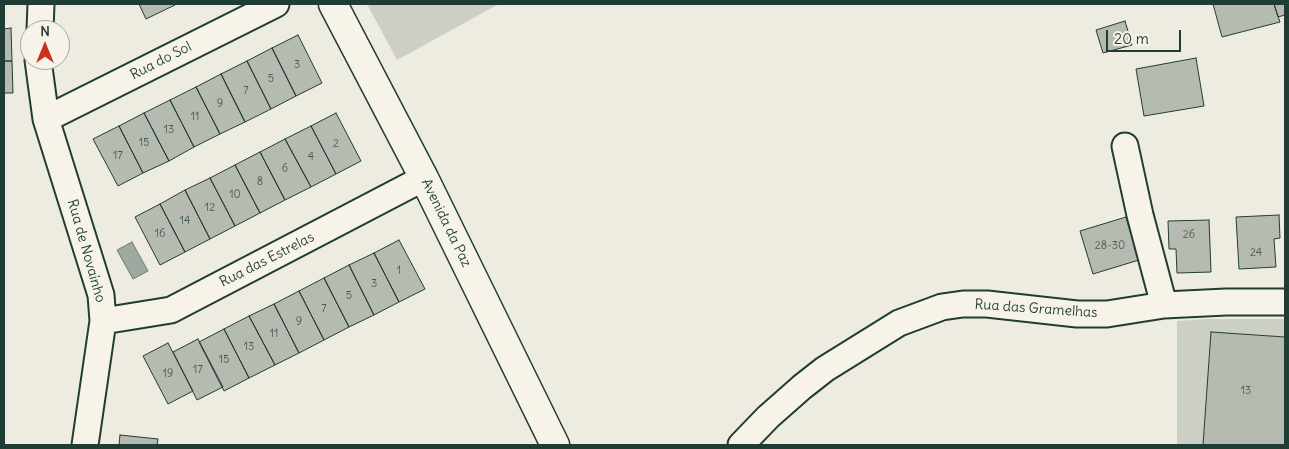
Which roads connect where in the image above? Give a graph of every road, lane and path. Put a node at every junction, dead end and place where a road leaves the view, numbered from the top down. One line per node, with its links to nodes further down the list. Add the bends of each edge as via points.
1 (42, 4): 4 (street)
2 (276, 4): 6 (street, Rua do Sol)
3 (333, 4): 8 (street, Avenida da Paz)
4 (41, 20)
5 (39, 70): 6 (street, Rua de Novaínho)
6 (46, 119): 11 (street, Rua de Novaínho, via 101,295)
7 (1125, 146): 10 (street)
8 (424, 178): 11 (street, Rua das Estrelas, via 171,310); 13 (street, Avenida da Paz)
9 (1285, 302): 10 (street, Rua das Gramelhas)
10 (1164, 305): 14 (street, Rua das Gramelhas, via 1107,314 1077,314 962,304 920,314 899,323 825,369 768,417)
11 (103, 320): 12 (street, Rua de Novaínho)
12 (85, 445)
13 (555, 445)
14 (741, 445)

